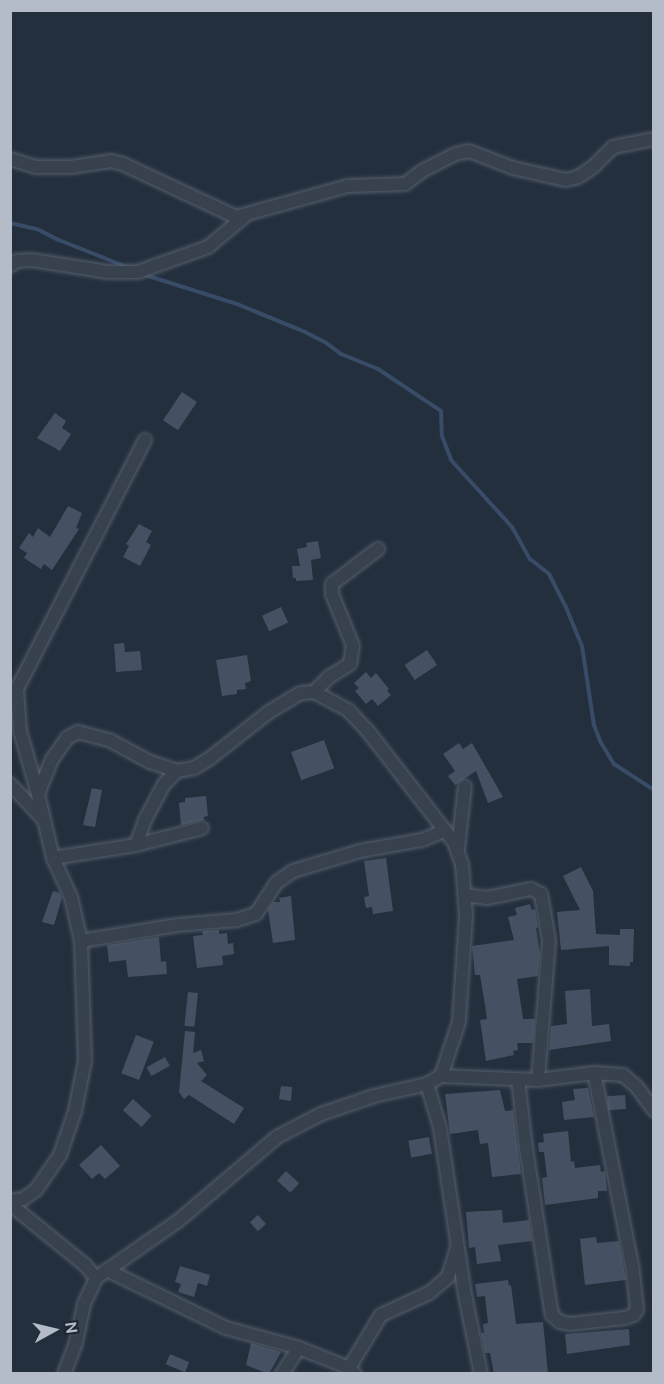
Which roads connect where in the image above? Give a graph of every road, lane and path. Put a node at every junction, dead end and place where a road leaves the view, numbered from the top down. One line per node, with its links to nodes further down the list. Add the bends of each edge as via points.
1 (654, 139): 3 (street, via 613,147 593,167 566,180 513,168 469,151 422,171 405,184 348,186)
2 (10, 159): 3 (street, via 36,168 123,164 224,213)
3 (245, 216): 4 (street, via 208,247 138,272 108,273 32,260)
4 (10, 266)
5 (146, 440): 11 (street, via 17,689 20,731)
6 (378, 549): 7 (street, via 332,584 332,594 353,646 350,664)
7 (314, 692): 8 (street, via 285,701 209,759 194,768); 14 (street, via 349,711 367,730)
8 (177, 771): 11 (street, via 111,741 78,732 67,738 51,761); 15 (street, via 164,784)
9 (10, 784): 12 (street)
10 (465, 786): 16 (street)
11 (38, 794): 12 (street)
12 (43, 820): 17 (street)
13 (201, 828): 15 (street)
14 (444, 831): 16 (street); 19 (street, via 422,840 360,851 293,871 276,883 256,914 237,920)
15 (136, 845): 17 (street)
16 (458, 848): 18 (street)
17 (53, 858): 19 (street, via 71,897)
18 (465, 895): 21 (street, via 459,1022); 23 (street, via 487,897 531,889 541,894 549,941)
19 (81, 941): 26 (street, via 85,1061 75,1111 60,1155 36,1190)
20 (594, 1073): 22 (street, via 633,1271 637,1310 625,1318 570,1324 552,1315); 23 (street); 25 (street, via 623,1075 638,1087)
21 (441, 1076): 22 (street); 24 (street)
22 (518, 1080): 23 (street)
23 (538, 1080)
24 (428, 1084): 27 (street, via 440,1128); 28 (street, via 374,1096 277,1137 178,1221)
25 (654, 1110)
26 (10, 1202): 29 (street)
27 (458, 1244): 31 (street, via 448,1277 429,1293 381,1315); 34 (street)
28 (107, 1270): 29 (street); 30 (street, via 226,1328)
29 (96, 1278): 32 (street, via 84,1304)
30 (299, 1348): 31 (street); 33 (street)
31 (352, 1371)
32 (64, 1374)
33 (282, 1374)
34 (481, 1374)

